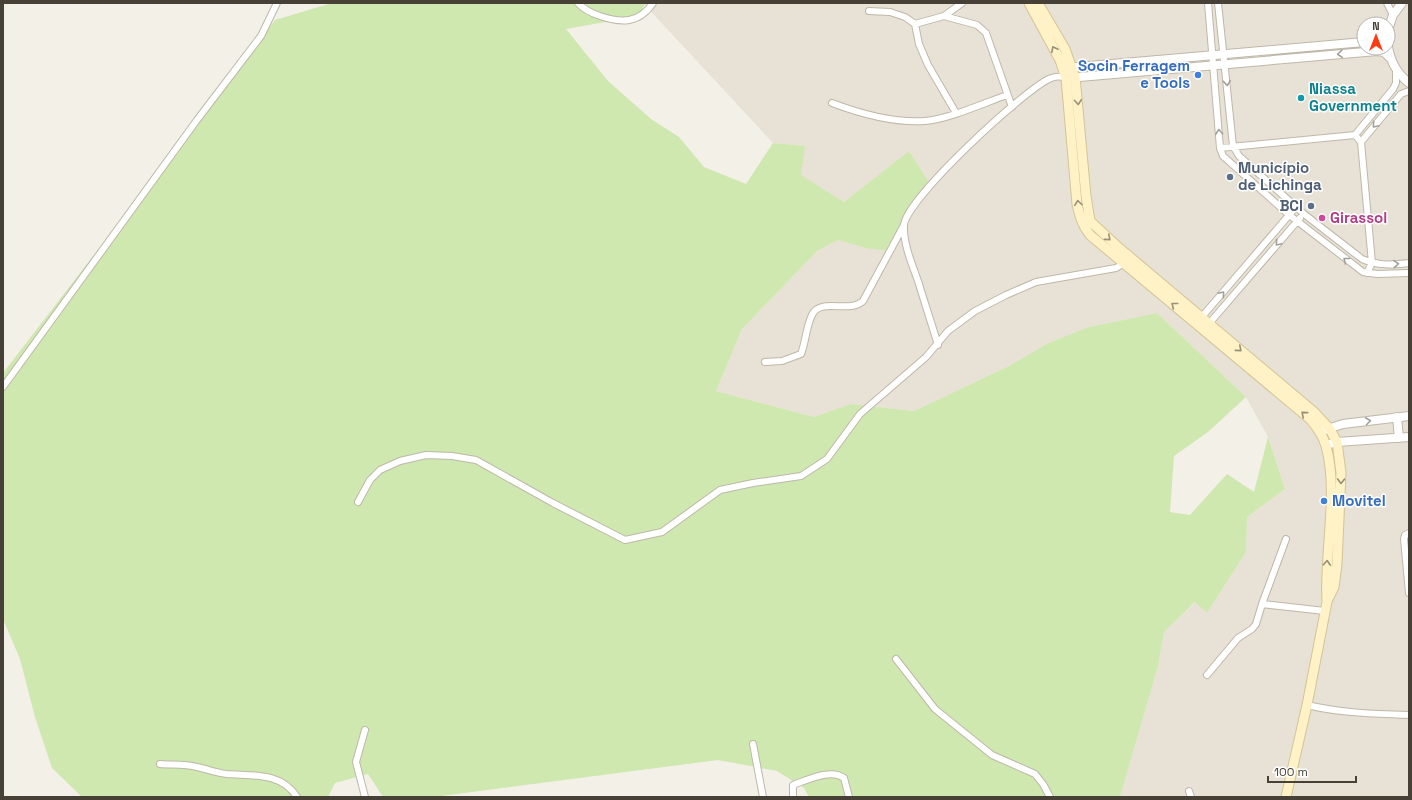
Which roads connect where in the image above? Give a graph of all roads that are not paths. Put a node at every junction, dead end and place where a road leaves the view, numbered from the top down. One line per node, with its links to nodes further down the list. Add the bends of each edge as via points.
1 (277, 3): 59 (street, via 261,36)
2 (578, 3): 3 (street, via 589,11 616,21 637,18)
3 (653, 3)
4 (962, 3): 13 (street)
5 (1029, 3): 28 (main road, one-way to 5)
6 (1038, 3): 28 (main road)
7 (1208, 3): 21 (street)
8 (1218, 3): 20 (street)
9 (1387, 3): 12 (street)
10 (1402, 3): 12 (street)
11 (869, 11): 14 (street, via 890,12)
12 (1393, 15)
13 (944, 16): 14 (street); 31 (street, via 977,25 986,33)
14 (915, 24): 36 (street, via 928,65)
15 (1355, 43): 16 (street); 18 (street)
16 (1308, 46): 17 (street); 22 (street)
17 (1276, 48): 20 (street); 24 (street)
18 (1356, 48)
19 (1356, 52): 22 (street, one-way to 22)
20 (1224, 53): 21 (street); 26 (street)
21 (1213, 54): 25 (street); 28 (street)
22 (1309, 56): 24 (street)
23 (1390, 58): 27 (street)
24 (1277, 59): 26 (street)
25 (1214, 64): 26 (street); 28 (street); 40 (street, one-way to 25)
26 (1224, 64): 39 (street, one-way to 39)
27 (1396, 69): 29 (street); 32 (street, via 1396,83)
28 (1067, 73): 35 (street, via 1039,85); 48 (main road, via 1077,143 1077,204 1080,221 1087,225 1090,236)
29 (1409, 84)
30 (1409, 90): 34 (street, via 1401,94)
31 (1007, 95): 35 (street); 36 (street)
32 (1383, 101): 34 (street); 37 (street)
33 (832, 103): 36 (street, via 858,113 904,121 926,121)
34 (1391, 106): 38 (street, one-way to 38)
35 (1012, 107): 47 (street, via 937,176 913,207)
36 (956, 113)
37 (1355, 135): 38 (street); 39 (street)
38 (1361, 142): 49 (street)
39 (1233, 146): 40 (street); 41 (street)
40 (1220, 148): 42 (street, via 1223,156)
41 (1252, 168): 42 (street); 43 (street)
42 (1243, 175): 44 (street)
43 (1296, 207): 44 (street); 45 (street)
44 (1288, 214): 46 (street); 51 (street)
45 (1304, 214): 46 (street); 49 (street, via 1362,259)
46 (1297, 221): 52 (street, one-way to 52); 54 (street, one-way to 46, via 1355,267)
47 (904, 224): 57 (street, via 907,249); 58 (street, via 858,306 818,308 812,313 806,344 801,354 782,361)
48 (1127, 260): 55 (main road); 57 (street, via 1116,268 1036,282 1006,295 965,318 948,331)
49 (1372, 263): 50 (street, one-way to 50); 54 (street)
50 (1409, 263)
51 (1247, 265): 52 (street); 55 (street, one-way to 51)
52 (1254, 270): 56 (street)
53 (1409, 272): 54 (street)
54 (1367, 273)
55 (1199, 320): 56 (main road)
56 (1207, 326): 60 (main road)
57 (938, 345): 71 (street, via 860,414 827,459 802,476 720,490 662,532 626,540 476,460 452,456 426,454 380,470 370,480)
58 (765, 362)
59 (3, 387)
60 (1293, 399): 63 (main road); 64 (main road, one-way to 60)
61 (1409, 416): 62 (street)
62 (1397, 417): 63 (street, one-way to 62); 66 (street)
63 (1330, 428): 64 (street); 67 (main road)
64 (1320, 432): 68 (main road)
65 (1409, 436): 66 (street)
66 (1399, 438): 67 (street)
67 (1337, 442): 68 (street); 70 (main road, one-way to 70, via 1341,472)
68 (1326, 445): 69 (main road, via 1330,464)
69 (1330, 498): 70 (main road); 73 (main road)
70 (1340, 498): 74 (main road)
71 (358, 502)
72 (1409, 533): 76 (street, via 1404,539)
73 (1328, 537): 74 (main road); 78 (main road, one-way to 73)
74 (1339, 538): 78 (main road, via 1334,587)
75 (1286, 540): 77 (street)
76 (1409, 593)
77 (1262, 604): 78 (street); 80 (street, via 1252,629 1238,638)
78 (1326, 607): 81 (main road)
79 (896, 659): 91 (street, via 934,709 992,754 1035,774)
80 (1207, 675)
81 (1307, 705): 82 (street, via 1328,710); 92 (main road)
82 (1409, 715)
83 (365, 730): 87 (street, via 356,762)
84 (753, 744): 88 (street)
85 (160, 764): 86 (street, via 195,766 226,774 254,774 274,778)
86 (297, 797)
87 (365, 797)
88 (763, 797)
89 (793, 797): 90 (street, via 793,785 831,774 839,774 844,778)
90 (848, 797)
91 (1050, 797)
92 (1286, 797)

